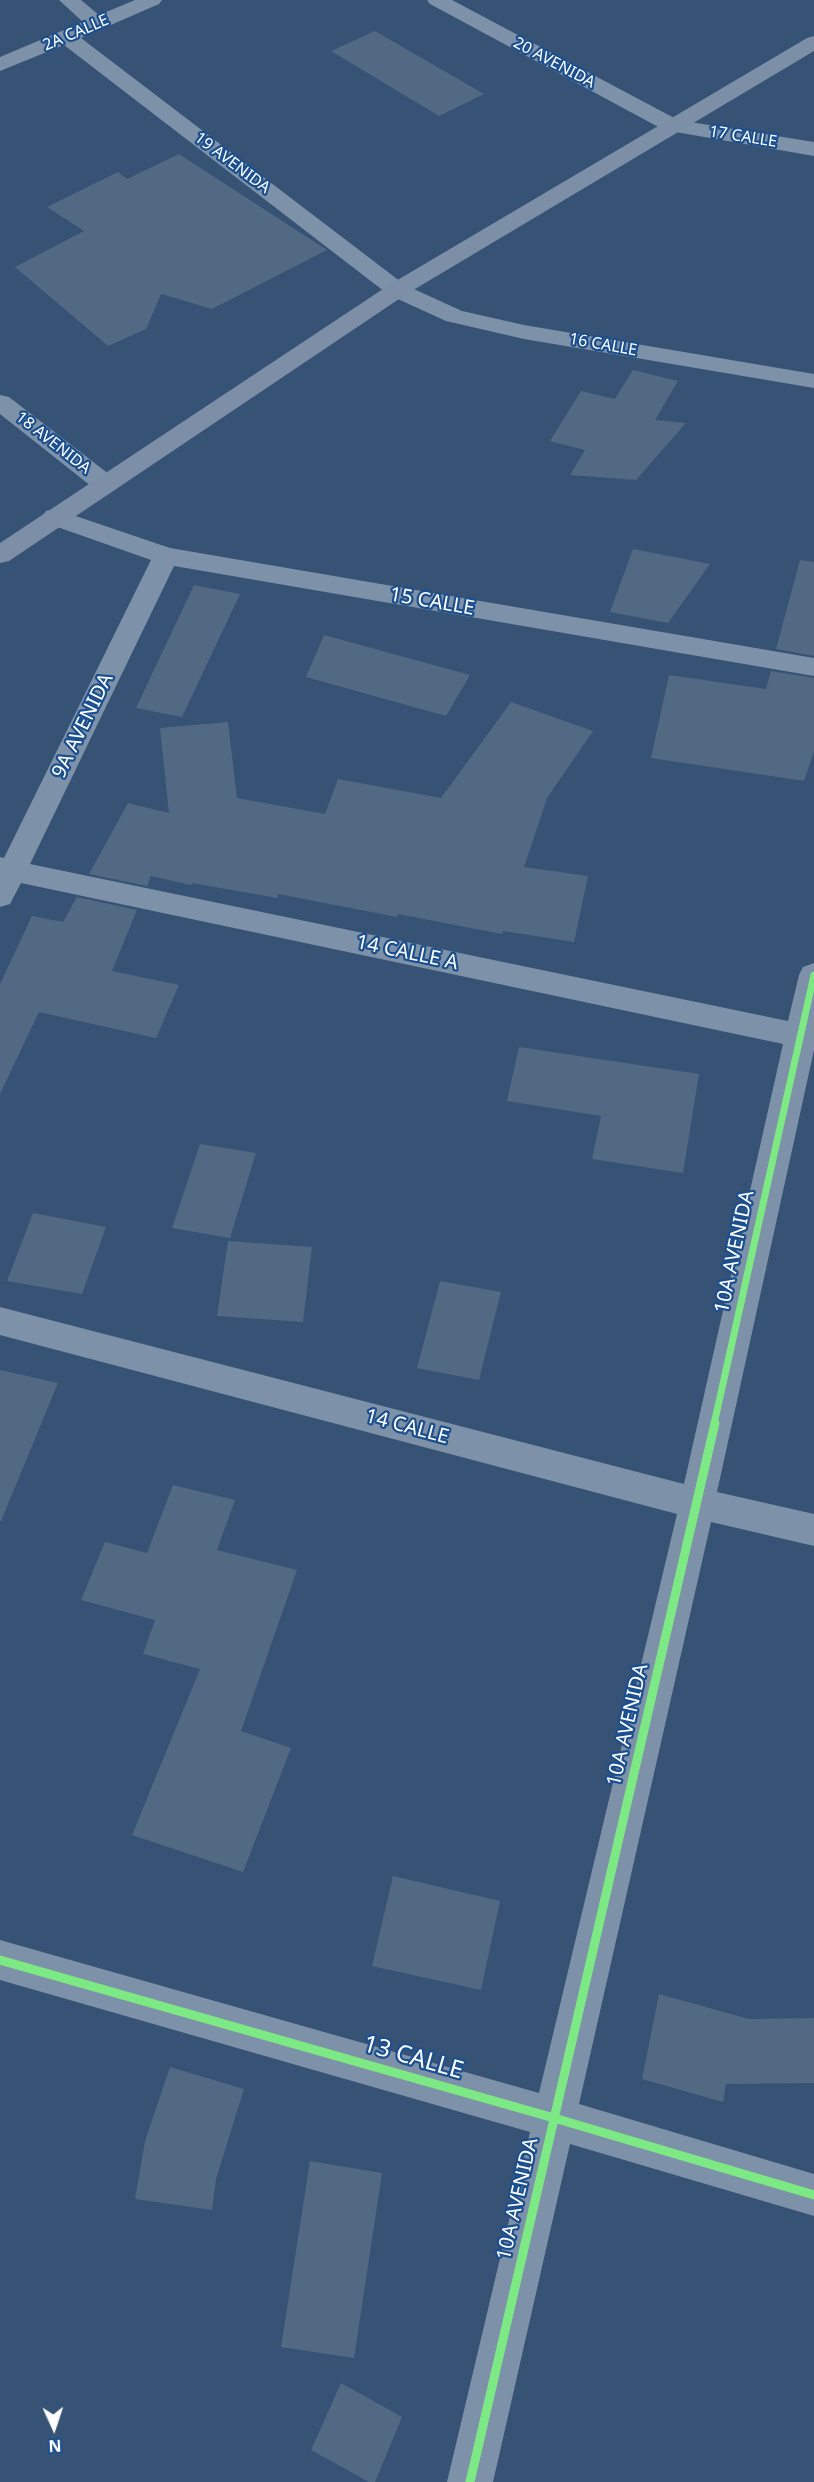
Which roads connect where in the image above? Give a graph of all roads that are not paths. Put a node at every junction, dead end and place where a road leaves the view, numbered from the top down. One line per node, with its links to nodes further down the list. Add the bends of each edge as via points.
1 (69, 0): 4 (street)
2 (153, 0): 4 (street, 2A CALLE)
3 (437, 0): 8 (street, 20 AVENIDA)
4 (97, 24): 5 (street, 2A CALLE)
5 (67, 37): 7 (street, 2A CALLE); 10 (street, 19 AVENIDA)
6 (814, 42): 8 (main road)
7 (0, 65)
8 (672, 125): 9 (street, 17 CALLE); 10 (main road)
9 (814, 148)
10 (397, 290): 11 (street, 16 CALLE, via 454,316 524,332); 13 (main road)
11 (814, 381)
12 (0, 402): 13 (street, 18 AVENIDA)
13 (105, 484): 14 (main road)
14 (55, 517): 15 (main road); 16 (street, 15 CALLE)
15 (0, 555)
16 (166, 556): 17 (street, 15 CALLE); 18 (street, 9A AVENIDA)
17 (814, 667)
18 (4, 878): 20 (street, 14 CALLE A)
19 (814, 975): 20 (street, 10A AVENIDA)
20 (807, 1037): 22 (street, 10A AVENIDA)
21 (0, 1321): 22 (street, 14 CALLE)
22 (697, 1503): 23 (street, 14 CALLE); 25 (street, 10A AVENIDA)
23 (814, 1530)
24 (0, 1960): 25 (street, 13 CALLE)
25 (554, 2118): 26 (street, 13 CALLE); 27 (street, 10A AVENIDA)
26 (814, 2195)
27 (470, 2482)

